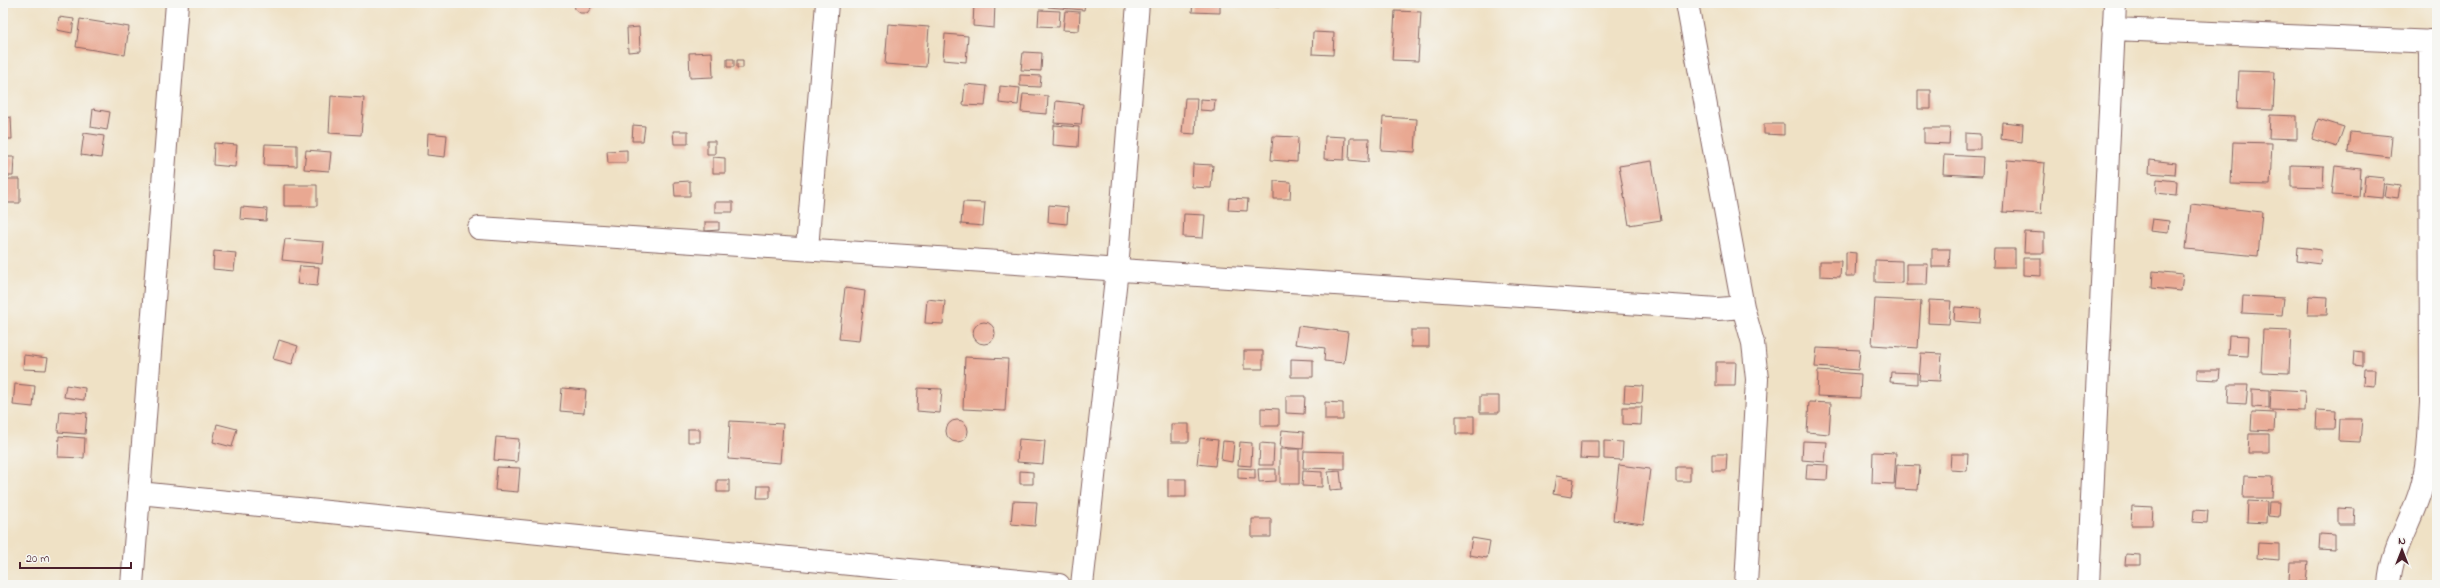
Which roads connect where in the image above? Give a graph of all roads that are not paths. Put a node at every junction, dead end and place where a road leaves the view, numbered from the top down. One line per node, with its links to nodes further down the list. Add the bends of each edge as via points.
1 (177, 3): 12 (street)
2 (827, 3): 9 (street)
3 (1138, 3): 10 (street)
4 (1687, 3): 11 (street)
5 (2115, 3): 6 (street)
6 (2113, 29): 7 (street); 17 (street)
7 (2434, 42): 18 (street, via 2431,404 2428,448 2420,492 2393,556)
8 (479, 228): 9 (street)
9 (807, 249): 10 (street)
10 (1117, 269): 11 (street, via 1718,309); 15 (street)
11 (1743, 307): 16 (street, via 1753,344 1756,379)
12 (139, 493): 13 (street); 14 (street)
13 (132, 585)
14 (1059, 585)
15 (1082, 585)
16 (1746, 585)
17 (2088, 585)
18 (2389, 585)

